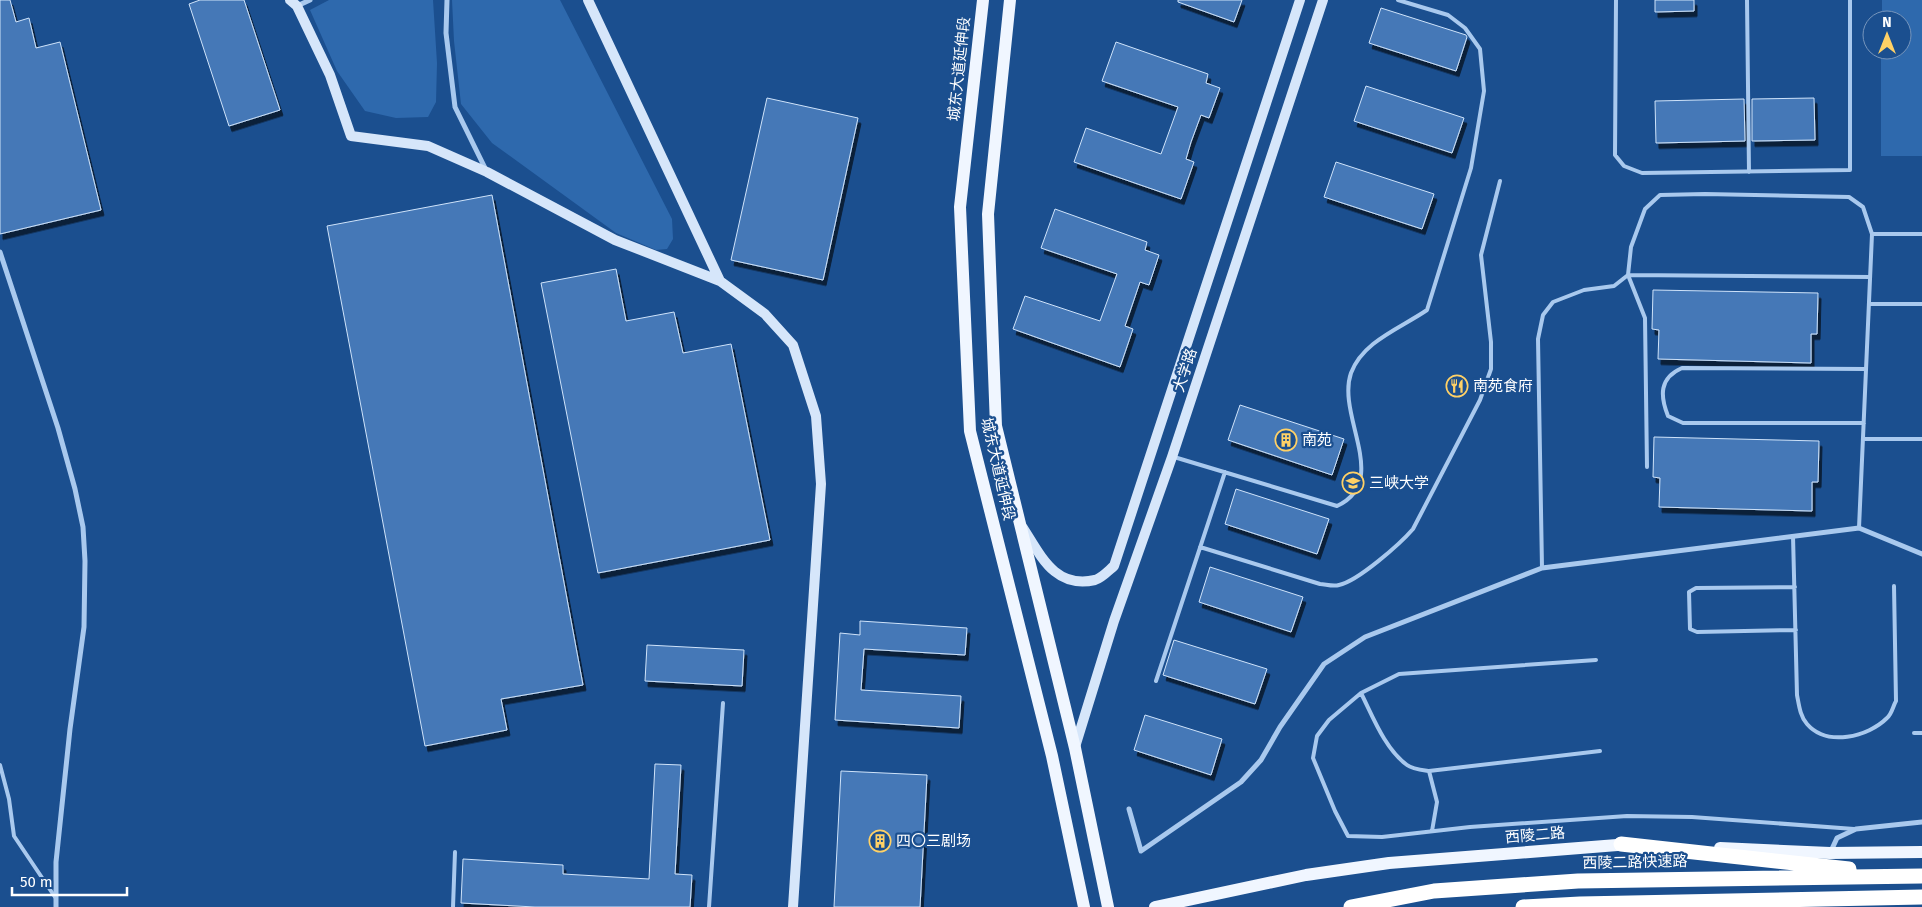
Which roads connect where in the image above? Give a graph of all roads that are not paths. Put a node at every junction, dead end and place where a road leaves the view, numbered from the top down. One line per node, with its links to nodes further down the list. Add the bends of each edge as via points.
1 (310, 0): 12 (street)
2 (448, 0): 13 (street, via 446,34 455,107)
3 (588, 0): 21 (street)
4 (983, 0): 65 (main road, 城东大道延伸段, via 960,206 970,431 1052,756)
5 (1010, 0): 31 (main road, 城东大道延伸段, via 988,214 996,426)
6 (1300, 0): 31 (street, 大学路, via 1114,566 1096,580 1072,580 1055,574)
7 (1323, 0): 28 (street, 大学路)
8 (1398, 0): 30 (lane, via 1448,15 1465,28 1480,49 1484,91 1471,168 1434,292 1427,310 1384,335 1363,354 1352,372 1347,396 1361,452 1362,476 1350,500 1337,506)
9 (1616, 0): 14 (lane, via 1615,155 1624,166 1642,173)
10 (1747, 0): 14 (lane)
11 (1850, 0): 14 (lane, via 1850,170)
12 (294, 2): 13 (street, via 330,75 351,136 428,146)
13 (487, 172): 21 (street, via 615,240)
14 (1749, 172)
15 (1500, 181): 34 (lane, via 1481,255 1491,342 1490,369 1480,400 1413,529 1401,543 1338,586 1320,584)
16 (1872, 234): 17 (lane); 19 (lane, via 1863,206 1849,197 1660,195 1645,209 1631,247); 20 (lane)
17 (1922, 234)
18 (0, 252): 60 (street, via 75,489 85,560 84,627 57,852)
19 (1628, 275): 20 (lane); 29 (lane, via 1645,318); 36 (lane, via 1614,286 1584,290 1553,302 1542,315 1538,339)
20 (1870, 277): 22 (lane)
21 (720, 281): 64 (street, via 765,314 793,345 816,416 821,484)
22 (1869, 304): 23 (lane); 24 (lane)
23 (1922, 304)
24 (1866, 369): 25 (lane); 25 (lane, via 1682,368 1670,372 1664,381 1663,403 1668,416 1683,424)
25 (1864, 423): 27 (lane)
26 (1922, 439): 27 (lane)
27 (1863, 440): 32 (lane)
28 (1172, 457): 30 (lane); 46 (street, 大学路, via 1114,621)
29 (1647, 467)
30 (1225, 472): 34 (lane)
31 (1022, 526): 46 (main road, 城东大道延伸段)
32 (1859, 528): 33 (street); 35 (street)
33 (1793, 536): 36 (street); 38 (lane)
34 (1200, 547): 41 (lane)
35 (1922, 554)
36 (1542, 568): 50 (street, via 1365,637 1324,664 1261,760 1242,782 1141,851)
37 (1894, 586): 39 (lane, via 1896,701 1889,716 1868,732 1853,737 1831,736 1816,732 1806,723 1800,712 1798,695)
38 (1795, 587): 39 (lane); 39 (lane, via 1696,588 1689,592 1690,628 1697,632)
39 (1796, 630)
40 (1596, 660): 42 (lane, via 1399,674)
41 (1156, 681)
42 (1361, 693): 49 (lane, via 1395,753 1408,766); 53 (lane, via 1329,720 1317,736 1313,758 1335,811 1348,836 1382,837)
43 (723, 703): 63 (lane)
44 (1914, 733): 45 (lane)
45 (1922, 733)
46 (1075, 748): 66 (main road, 城东大道延伸段)
47 (1600, 751): 49 (lane)
48 (0, 765): 60 (lane, via 14,836)
49 (1429, 771): 53 (lane, via 1438,802)
50 (1129, 809)
51 (1922, 822): 52 (street)
52 (1856, 829): 53 (lane, via 1692,817 1627,816); 57 (street, via 1837,838)
53 (1432, 831)
54 (1620, 844): 57 (main road, 西陵二路); 58 (highway); 67 (main road, 西陵二路, via 1447,860 1389,862)
55 (455, 852): 62 (lane)
56 (1922, 852): 57 (main road, 西陵二路)
57 (1830, 853)
58 (1918, 876): 68 (highway, 西陵二路快速路, via 1578,880 1434,891)
59 (1922, 897): 69 (highway)
60 (56, 898): 61 (street)
61 (56, 907)
62 (454, 907)
63 (709, 907)
64 (794, 907)
65 (1084, 907)
66 (1108, 907)
67 (1155, 907)
68 (1351, 907)
69 (1523, 907)

